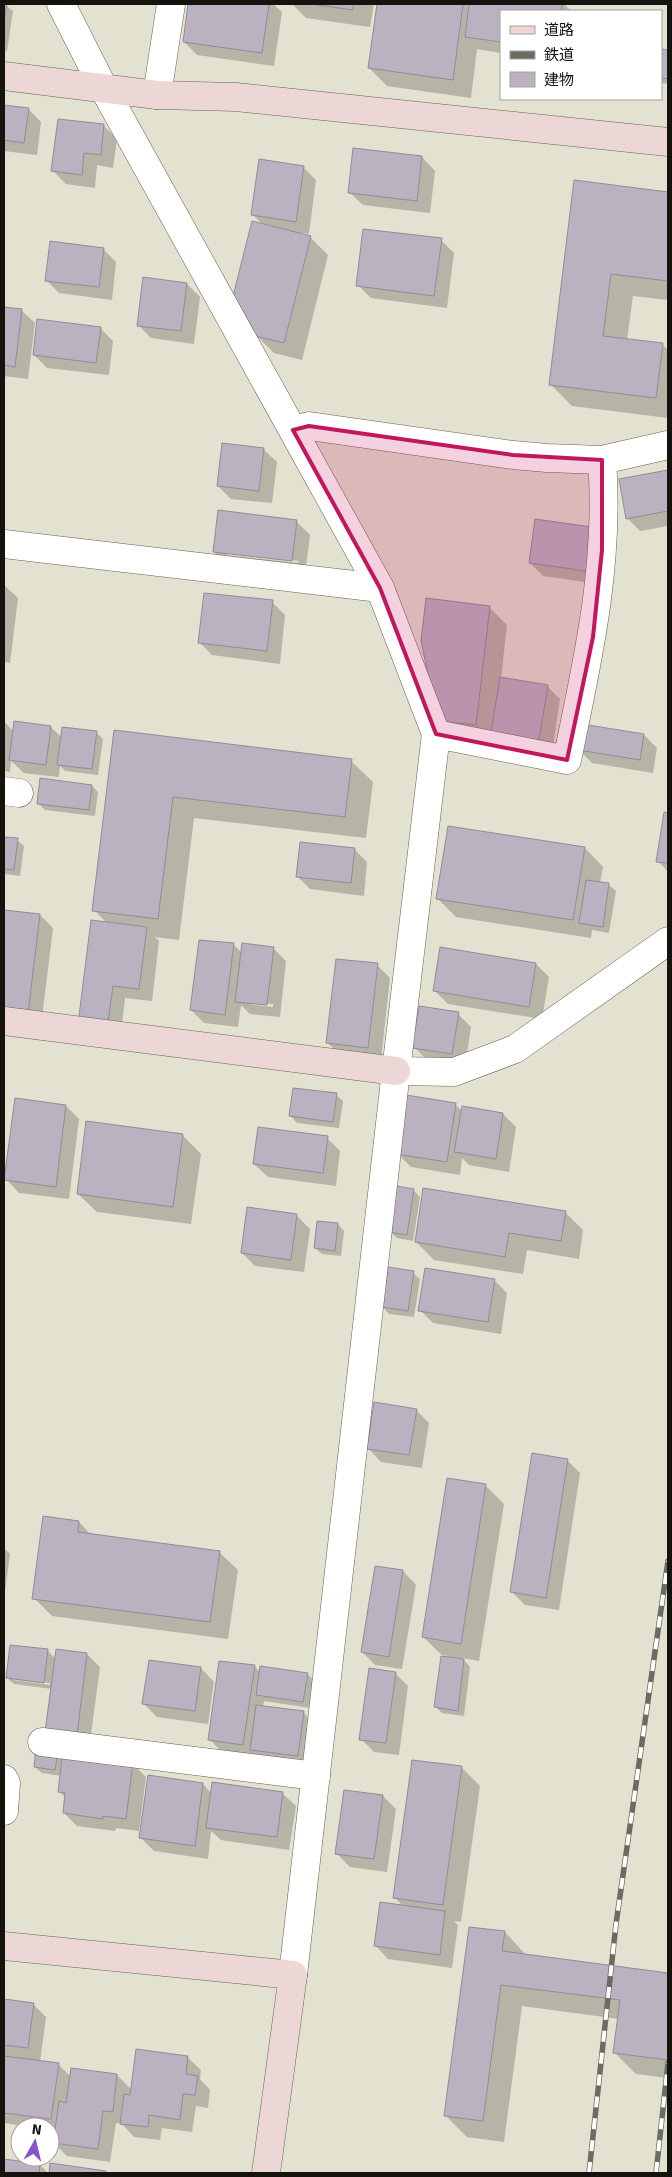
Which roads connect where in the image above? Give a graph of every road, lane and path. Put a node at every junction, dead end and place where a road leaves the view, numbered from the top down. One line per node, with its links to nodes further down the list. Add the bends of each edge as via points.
1 (61, 4): 4 (street)
2 (171, 4): 5 (street)
3 (4, 76): 4 (street)
4 (104, 89): 5 (street); 7 (street)
5 (157, 96): 6 (street, via 236,97)
6 (668, 142)
7 (292, 430): 9 (street, via 309,426 513,455); 11 (street)
8 (668, 445): 9 (street)
9 (602, 460): 12 (street, via 605,488 602,550 593,637 566,760)
10 (4, 544): 11 (street)
11 (380, 588): 12 (street)
12 (436, 734): 15 (street)
13 (668, 941): 15 (street, via 515,1049 454,1072)
14 (4, 1021): 15 (street)
15 (396, 1071): 17 (street)
16 (42, 1742): 17 (street)
17 (316, 1776): 21 (street)
18 (4, 1779): 19 (street)
19 (4, 1811)
20 (4, 1946): 21 (street)
21 (294, 1975): 22 (street)
22 (266, 2173)

